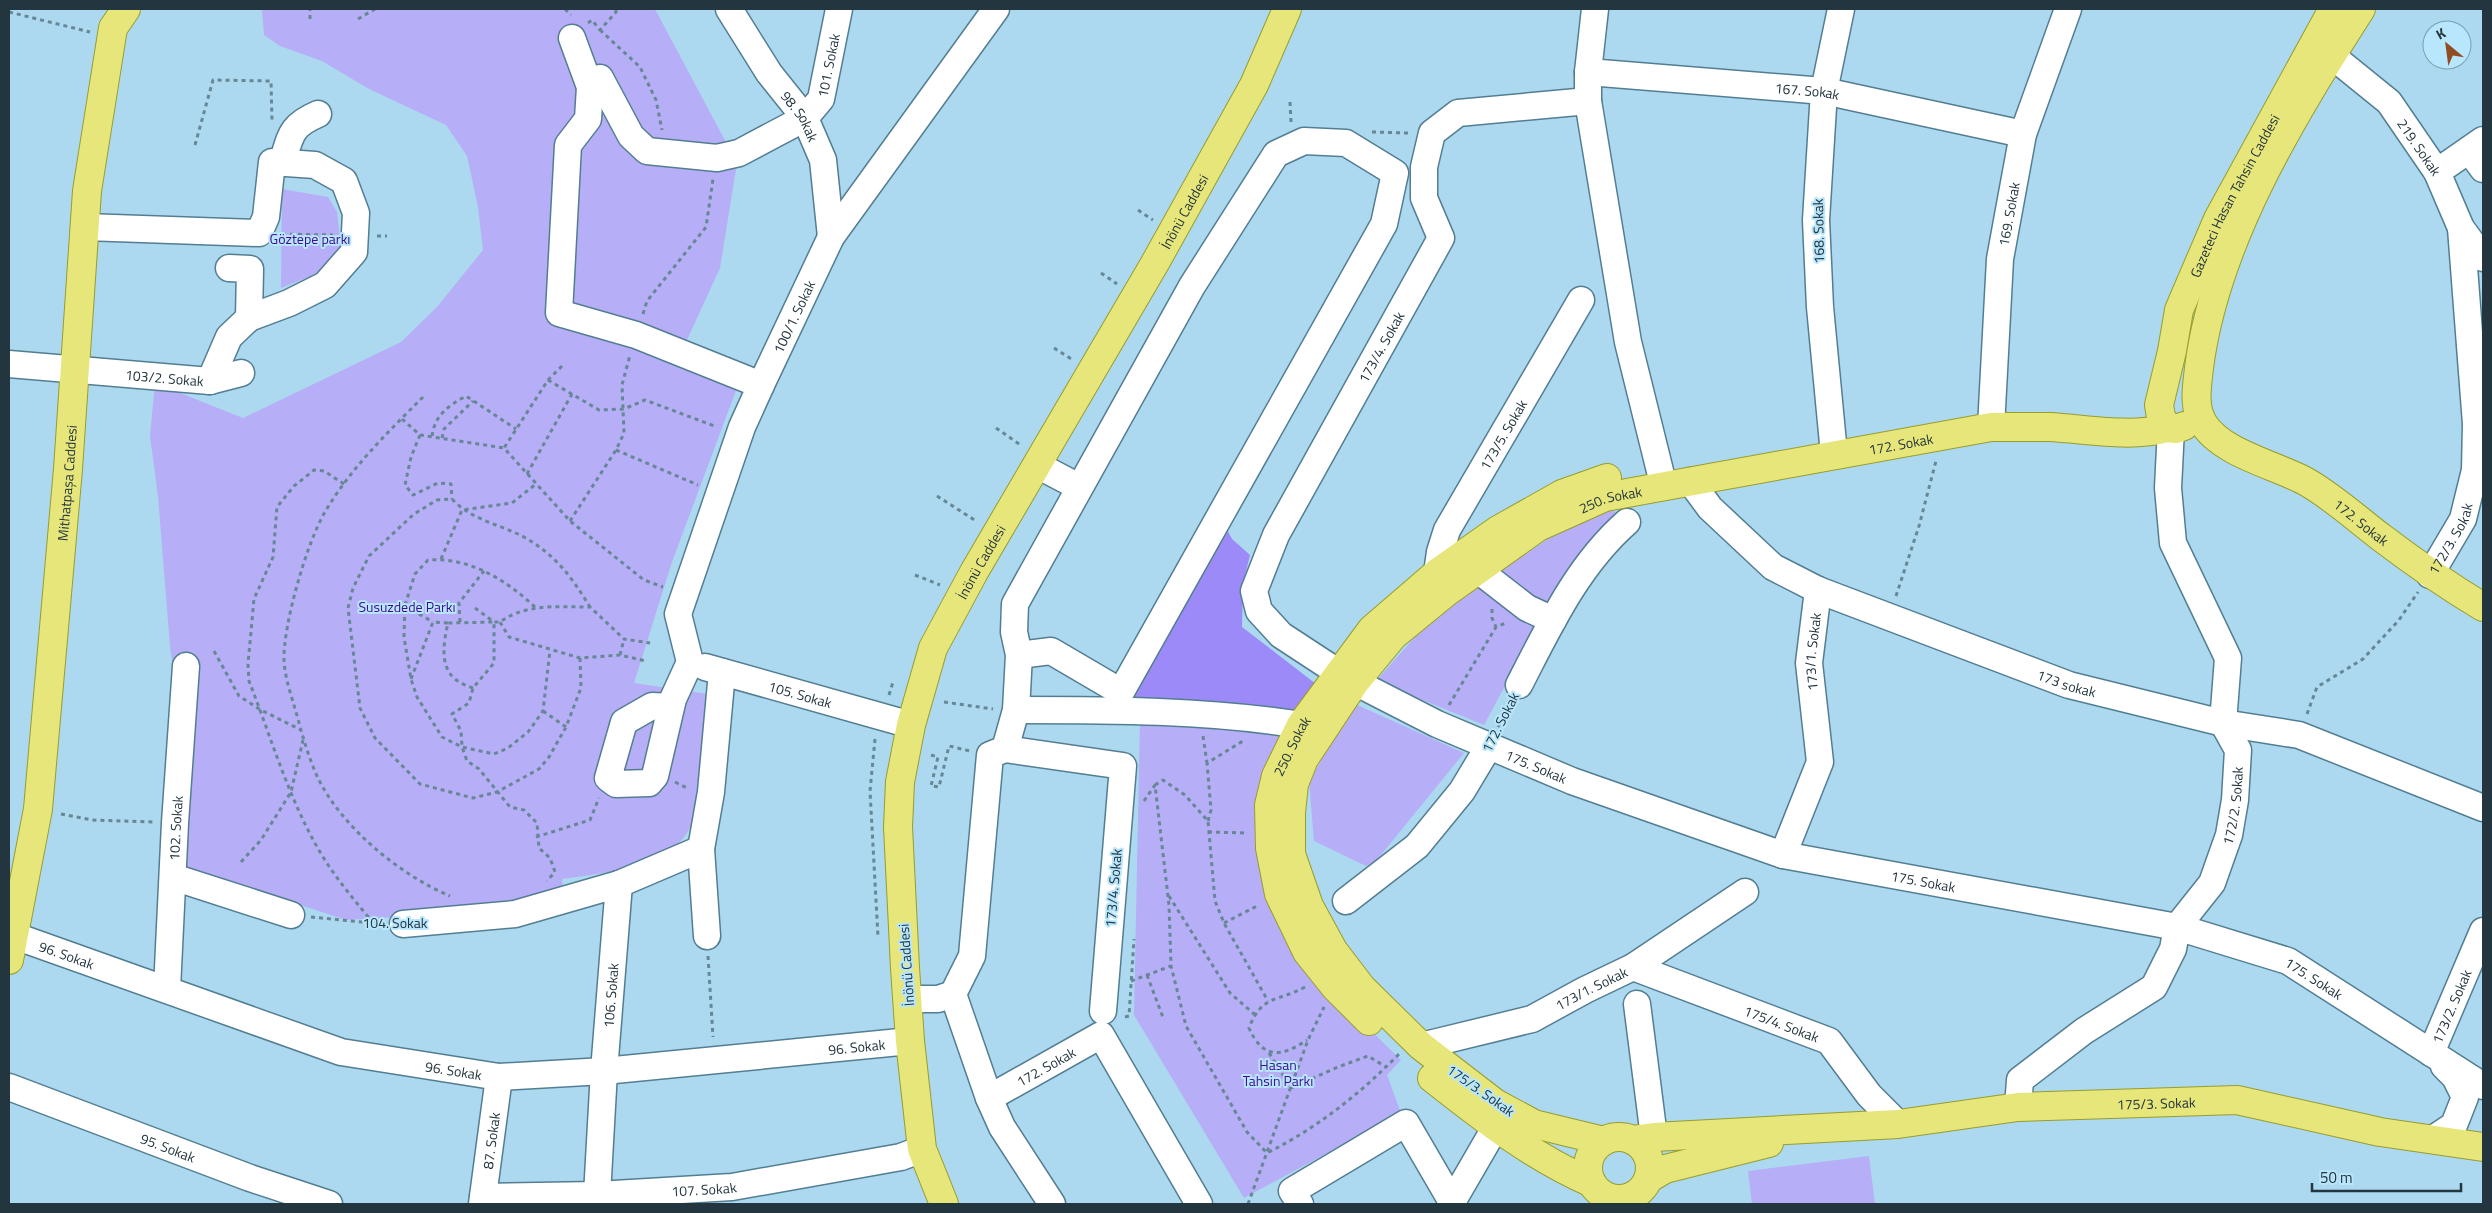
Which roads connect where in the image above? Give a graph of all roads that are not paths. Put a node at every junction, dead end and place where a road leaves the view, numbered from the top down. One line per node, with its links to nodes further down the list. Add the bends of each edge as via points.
1 (126, 9): 25 (main road, Mithatpaşa Caddesi, via 112,28 87,191)
2 (729, 9): 18 (street, 98. Sokak, via 769,73)
3 (838, 9): 18 (street, 101. Sokak, via 821,100)
4 (996, 9): 24 (street, 100/1. Sokak)
5 (1287, 9): 42 (main road, İnönü Caddesi, via 1250,93 1109,344)
6 (1595, 9): 13 (street)
7 (1841, 9): 15 (street, 168. Sokak)
8 (2068, 9): 19 (street, 169. Sokak)
9 (2333, 9): 38 (main road, Gazeteci Hasan Tahsin Caddesi, via 2218,218 2179,310)
10 (2360, 9): 12 (main road, Gazeteci Hasan Tahsin Caddesi)
11 (578, 33): 14 (street)
12 (2331, 55): 23 (street, 219. Sokak, via 2389,102); 37 (main road, Gazeteci Hasan Tahsin Caddesi, via 2292,118 2228,258 2203,333)
13 (1588, 72): 15 (street, 167. Sokak); 16 (street)
14 (590, 88): 18 (street, via 600,78 631,136 647,151 717,158 739,153); 36 (street, via 588,119 568,145 558,313 636,335)
15 (1824, 91): 19 (street, 167. Sokak); 41 (street, 168. Sokak, via 1816,220 1820,308)
16 (1588, 101): 43 (street, via 1628,342); 57 (street, 173/4. Sokak, via 1458,113 1432,133 1424,168 1424,198 1441,238 1276,536 1254,591 1259,612 1281,635)
17 (318, 114): 22 (street, via 300,121)
18 (805, 118): 21 (street, 98. Sokak)
19 (2023, 134): 39 (street, 169. Sokak, via 2000,259)
20 (2478, 153): 23 (street)
21 (823, 160): 24 (street); 27 (street, 98. Sokak)
22 (277, 162): 25 (street, via 266,217 259,233); 31 (street, 103/2. Sokak, via 315,164 344,181 356,213 354,252 326,285)
23 (2437, 172): 26 (street, 219. Sokak)
24 (851, 209): 27 (street, 100/1. Sokak)
25 (85, 227): 33 (main road, Mithatpaşa Caddesi)
26 (2461, 228): 28 (street, 219. Sokak); 48 (street, 172/3. Sokak, via 2476,424 2475,470 2463,519)
27 (832, 238): 36 (street, 100/1. Sokak)
28 (2483, 258)
29 (229, 268): 31 (street, via 250,269)
30 (1581, 300): 49 (street, 173/5. Sokak, via 1446,530 1440,552)
31 (249, 318): 35 (street, 103/2. Sokak, via 229,337)
32 (9, 364): 33 (street, 103/2. Sokak)
33 (75, 370): 35 (street, 103/2. Sokak); 78 (main road, Mithatpaşa Caddesi, via 38,810)
34 (241, 373): 35 (street)
35 (210, 381)
36 (761, 384): 54 (street, 100/1. Sokak, via 742,427 678,614)
37 (2196, 403): 38 (main road, via 2188,424); 38 (main road, via 2191,388 2180,384 2171,386); 40 (main road, 172. Sokak, via 2204,424 2214,436)
38 (2167, 417): 39 (main road, 172. Sokak, via 2151,432); 40 (main road, 172. Sokak, via 2184,434); 61 (street, via 2173,544 2228,658)
39 (1991, 427): 41 (main road, 172. Sokak)
40 (2234, 448): 48 (main road, 172. Sokak, via 2306,482)
41 (1834, 454): 44 (main road, 172. Sokak)
42 (1031, 456): 45 (street); 62 (main road, İnönü Caddesi, via 933,648)
43 (1661, 475): 44 (main road); 49 (main road, 250. Sokak, via 1607,478 1562,494 1498,530)
44 (1690, 480): 47 (main road, 250. Sokak, via 1673,486 1605,497 1538,527); 50 (street, 173 sokak, via 1710,508 1773,567)
45 (1079, 487): 53 (street, via 1015,604 1014,632); 53 (street, via 1192,286 1276,154 1304,141 1346,143 1395,173 1384,224 1121,692 1051,652)
46 (1627, 522): 52 (street, 172. Sokak, via 1607,539 1564,598)
47 (1478, 570): 49 (main road, 250. Sokak); 52 (street, via 1527,608)
48 (2430, 575): 51 (main road, 172. Sokak)
49 (1443, 582): 57 (main road, 250. Sokak, via 1393,636)
50 (1818, 590): 61 (street, 173 sokak, via 2069,685); 68 (street, 173/1. Sokak, via 1809,663 1820,762)
51 (2483, 607)
52 (1553, 620): 58 (street, 172. Sokak)
53 (1019, 655): 60 (street)
54 (690, 662): 56 (street, 105. Sokak); 59 (street)
55 (186, 666): 69 (street, 102. Sokak)
56 (722, 672): 62 (street, 105. Sokak); 67 (street, via 711,792)
57 (1347, 677): 63 (main road, 250. Sokak); 64 (street, 175. Sokak, via 1437,724); 87 (main road, 250. Sokak, via 1304,758 1294,784 1291,854 1309,906 1332,950 1362,988)
58 (1519, 684)
59 (671, 707)
60 (1006, 710): 63 (street, via 1129,710); 65 (street)
61 (2223, 723): 66 (street, 173 sokak, via 2299,735); 75 (street, 172/2. Sokak, via 2238,750 2229,835 2212,883)
62 (911, 725): 82 (main road, İnönü Caddesi, via 900,782 898,827)
63 (1301, 725): 87 (main road, 250. Sokak, via 1276,776 1269,805 1270,848 1280,894 1307,952 1330,981)
64 (1489, 746): 68 (street, 175. Sokak, via 1572,781); 72 (street, 172. Sokak, via 1462,791 1416,846)
65 (1005, 749): 81 (street, via 990,755 972,956); 84 (street, 173/4. Sokak, via 1123,766)
66 (2483, 808)
67 (701, 849): 70 (street); 77 (street)
68 (1783, 855): 75 (street, 175. Sokak)
69 (173, 877): 73 (street); 80 (street, 102. Sokak)
70 (618, 884): 74 (street, 104. Sokak, via 515,914); 88 (street, 106. Sokak)
71 (1745, 892): 79 (street, 173/1. Sokak)
72 (1346, 901)
73 (291, 915)
74 (403, 924)
75 (2177, 927): 86 (street, 175. Sokak, via 2288,961); 93 (street, 172/2. Sokak, via 2174,949 2154,987 2084,1031 2020,1080)
76 (2483, 932): 86 (street, 173/2. Sokak)
77 (707, 936)
78 (12, 948): 80 (street, 96. Sokak)
79 (1633, 967): 87 (street, 173/1. Sokak, via 1532,1019); 94 (street, 175/4. Sokak, via 1829,1041 1869,1095)
80 (167, 989): 89 (street, 96. Sokak, via 341,1052)
81 (953, 994): 82 (street, via 938,999); 92 (street)
82 (908, 999): 85 (main road, İnönü Caddesi)
83 (1637, 1004): 97 (street)
84 (1109, 1021): 92 (street, 172. Sokak); 113 (street)
85 (910, 1041): 88 (street, 96. Sokak); 101 (main road, İnönü Caddesi)
86 (2432, 1053): 90 (street, 175. Sokak); 98 (street, via 2455,1077 2465,1098 2454,1125)
87 (1403, 1055): 95 (main road, 250. Sokak); 99 (main road, 175/3. Sokak, via 1534,1124)
88 (604, 1071): 89 (street, 96. Sokak); 105 (street, 106. Sokak)
89 (499, 1077): 107 (street, 87. Sokak)
90 (2483, 1086)
91 (9, 1087): 109 (street, 95. Sokak, via 250,1178)
92 (989, 1098): 112 (street, via 1002,1127)
93 (2018, 1108): 94 (main road, 175/3. Sokak); 98 (main road, 175/3. Sokak, via 2237,1100 2380,1132)
94 (1898, 1124): 96 (main road, 175/3. Sokak)
95 (1495, 1128): 104 (main road, 175/3. Sokak); 108 (street)
96 (1826, 1129): 97 (main road, 175/3. Sokak); 103 (main road, 175/3. Sokak, via 1665,1169)
97 (1643, 1138): 99 (main road, via 1622,1137); 103 (main road, via 1650,1163)
98 (2432, 1139): 100 (main road, 175/3. Sokak)
99 (1604, 1141): 104 (main road, via 1591,1155 1588,1175)
100 (2483, 1147)
101 (922, 1150): 102 (main road, İnönü Caddesi); 106 (street, 107. Sokak)
102 (931, 1176): 110 (main road, İnönü Caddesi); 111 (main road, İnönü Caddesi)
103 (1642, 1191): 104 (main road, via 1624,1199)
104 (1597, 1193)
105 (597, 1195): 106 (street, 107. Sokak); 107 (street, 107. Sokak)
106 (734, 1196)
107 (482, 1201)
108 (1452, 1203): 114 (street, via 1406,1123 1292,1191)
109 (329, 1204)
110 (944, 1204)
111 (954, 1204)
112 (1052, 1204)
113 (1199, 1204)
114 (1300, 1204)

